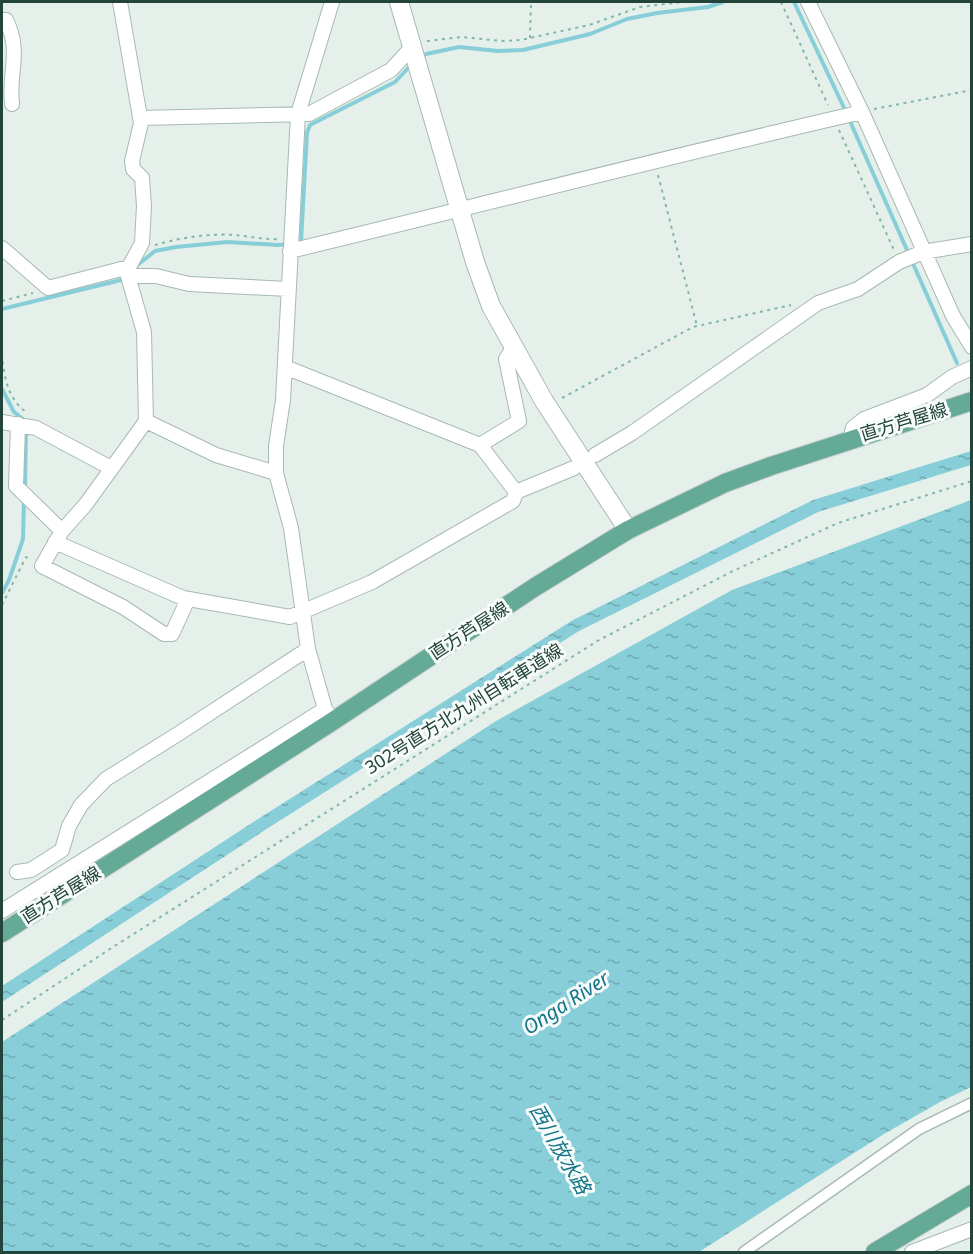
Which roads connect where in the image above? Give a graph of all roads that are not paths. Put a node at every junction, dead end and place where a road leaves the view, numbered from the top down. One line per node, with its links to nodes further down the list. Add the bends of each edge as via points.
1 (120, 2): 10 (street)
2 (332, 2): 9 (street)
3 (399, 2): 6 (street)
4 (808, 2): 8 (street)
5 (2, 20): 7 (street, via 6,20 13,33)
6 (413, 46): 9 (street, via 391,70 309,114); 11 (street)
7 (12, 104)
8 (862, 112): 11 (street); 15 (street)
9 (298, 114): 10 (street); 12 (street)
10 (141, 118): 16 (street, via 132,161 141,178 142,243)
11 (459, 209): 12 (street); 19 (street, via 491,306)
12 (291, 244): 17 (street)
13 (972, 244): 15 (street)
14 (2, 248): 16 (street, via 48,288)
15 (924, 252): 18 (street); 28 (street, via 900,262 858,289 818,303)
16 (129, 272): 17 (street, via 189,284); 23 (street, via 144,332)
17 (288, 289): 20 (street)
18 (972, 347)
19 (513, 348): 27 (street, via 506,359 519,422); 33 (street)
20 (285, 368): 27 (street); 31 (street)
21 (972, 368): 26 (street, via 927,395 864,419 852,428)
22 (972, 401): 26 (main road, 直方芦屋線)
23 (146, 421): 29 (street); 31 (street, via 216,455)
24 (2, 422): 25 (street)
25 (24, 426): 29 (street, via 36,428); 34 (street, via 16,486)
26 (850, 439): 33 (main road, 直方芦屋線, via 725,483)
27 (480, 445): 32 (street)
28 (595, 455)
29 (111, 468): 34 (street)
30 (574, 468): 32 (street)
31 (276, 472): 36 (street, via 291,528)
32 (516, 492): 36 (street, via 513,501 382,576)
33 (627, 530): 38 (main road, 直方芦屋線)
34 (58, 537): 35 (street); 35 (street, via 42,566 123,607 164,634 172,634)
35 (188, 599): 36 (street, via 290,617)
36 (303, 613): 37 (street)
37 (308, 649): 38 (street); 39 (street, via 106,779 81,805)
38 (329, 715): 41 (street); 43 (main road, 直方芦屋線)
39 (62, 849): 40 (street, via 30,870); 41 (street)
40 (17, 872)
41 (63, 872): 42 (street)
42 (2, 911)
43 (2, 933)
44 (972, 1103): 47 (street, via 919,1129)
45 (972, 1194): 48 (main road)
46 (972, 1229): 49 (street)
47 (744, 1252)
48 (875, 1252)
49 (912, 1252)

